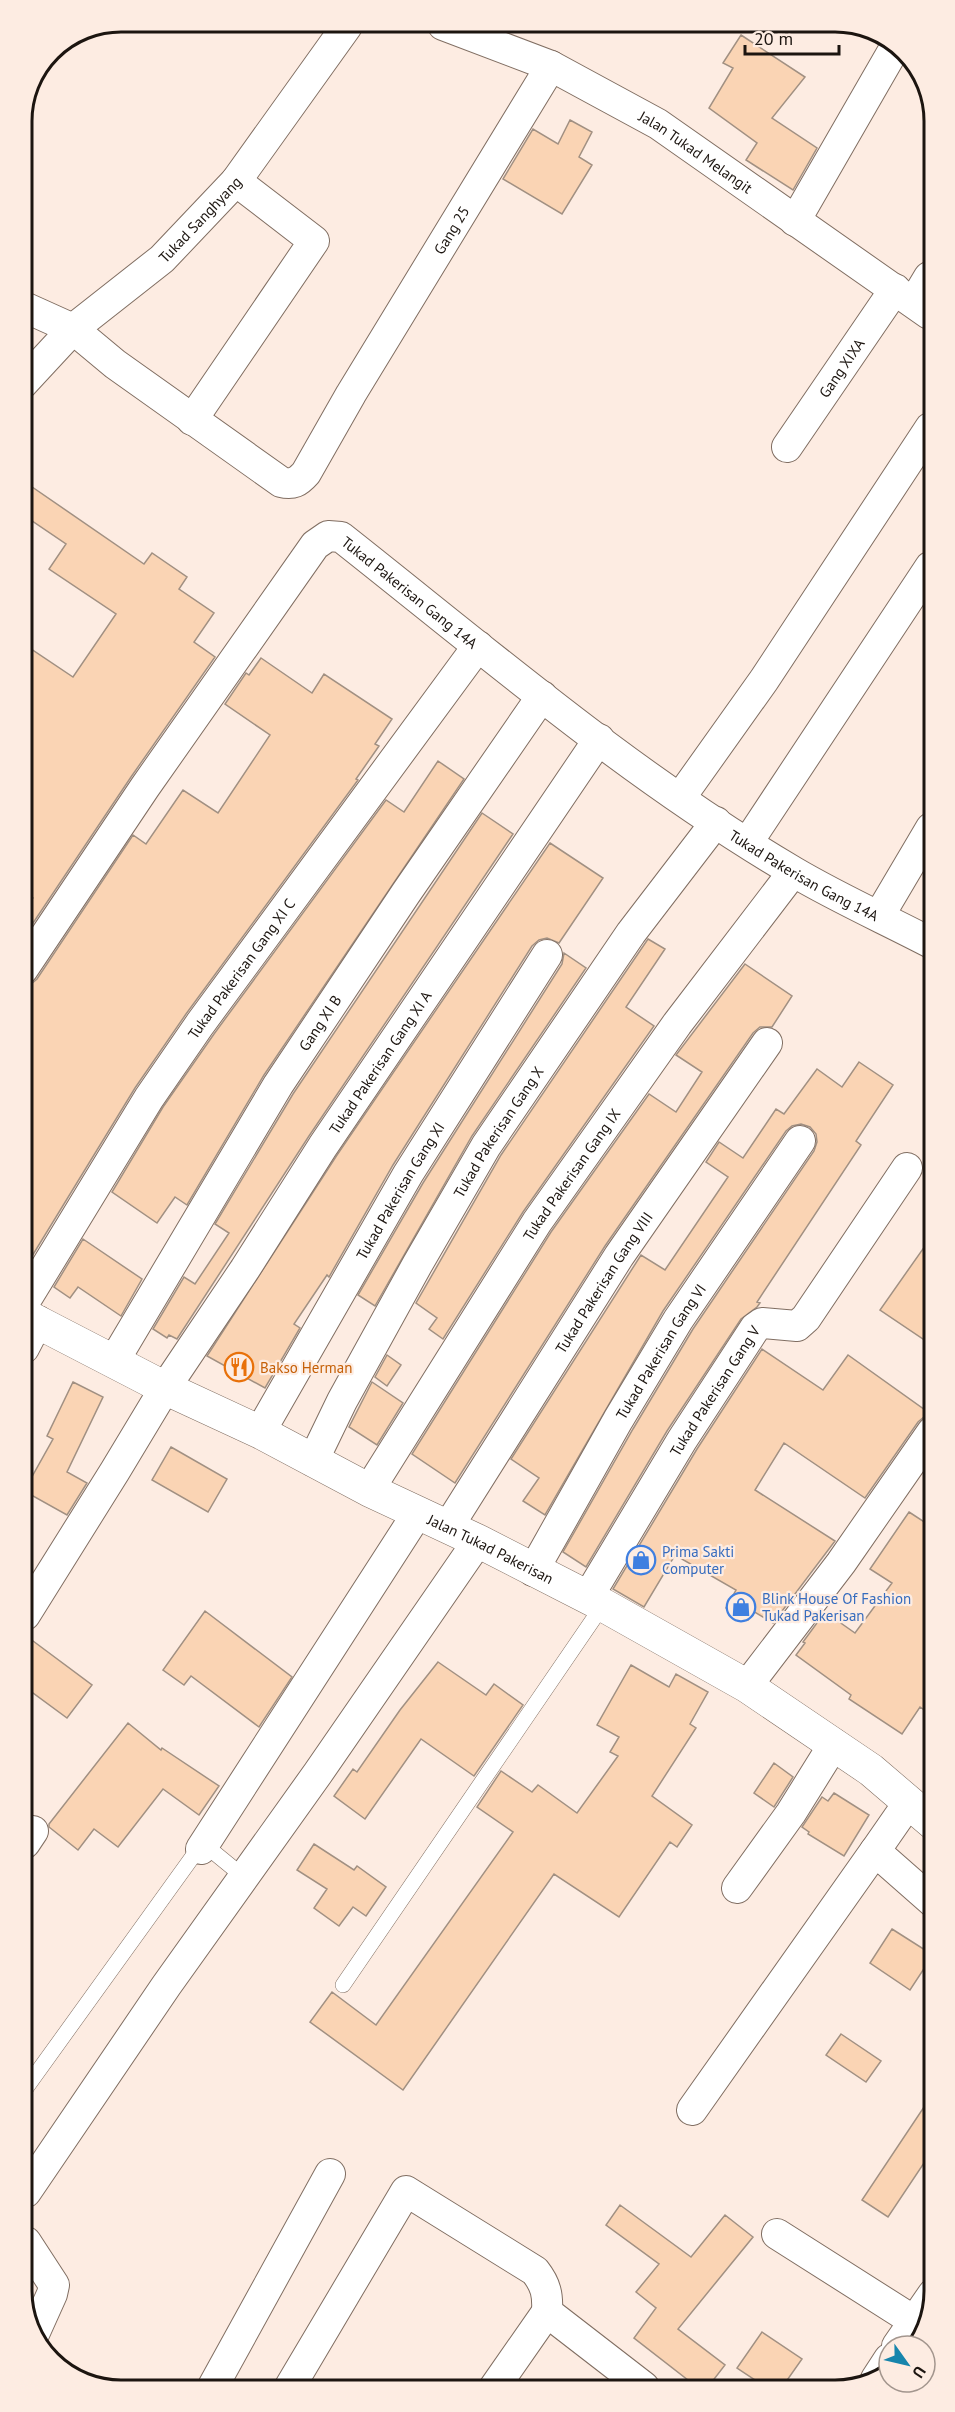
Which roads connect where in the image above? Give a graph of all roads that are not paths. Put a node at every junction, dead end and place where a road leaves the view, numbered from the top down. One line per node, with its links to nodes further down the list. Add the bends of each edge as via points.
1 (343, 32): 5 (street, Tukad Sanghyang)
2 (480, 32): 4 (street, Jalan Tukad Melangit)
3 (892, 53): 6 (street)
4 (551, 66): 6 (street, Jalan Tukad Melangit, via 658,124); 12 (street, Gang 25, via 299,481 280,482)
5 (236, 181): 10 (street, Tukad Sanghyang, via 162,258); 12 (street, via 314,241)
6 (795, 221): 8 (street, Jalan Tukad Melangit)
7 (924, 285): 8 (street, Gang XIXA)
8 (913, 302): 14 (street, Gang XIXA)
9 (32, 311): 10 (street)
10 (73, 329): 11 (street, Tukad Sanghyang); 12 (street)
11 (32, 373)
12 (192, 420)
13 (924, 438): 19 (street, via 771,670)
14 (787, 447)
15 (924, 576): 22 (street)
16 (478, 646): 17 (street, Tukad Pakerisan Gang 14A); 26 (street, Tukad Pakerisan Gang 14A, via 341,537 320,540 145,787); 31 (street, Tukad Pakerisan Gang XI C, via 149,1098)
17 (542, 696): 18 (street, Tukad Pakerisan Gang 14A); 33 (street, Gang XI B, via 405,893 279,1085)
18 (599, 739): 19 (street, Tukad Pakerisan Gang 14A); 34 (street, Tukad Pakerisan Gang XI A, via 323,1146)
19 (680, 798): 20 (street, Tukad Pakerisan Gang 14A)
20 (716, 822): 22 (street, Tukad Pakerisan Gang 14A); 37 (street, Tukad Pakerisan Gang X, via 631,933 486,1146 342,1401)
21 (924, 840): 24 (street)
22 (748, 842): 23 (street, Tukad Pakerisan Gang 14A)
23 (794, 872): 24 (street, Tukad Pakerisan Gang 14A); 38 (street, Tukad Pakerisan Gang IX, via 671,1033 537,1222)
24 (879, 916): 25 (street, Tukad Pakerisan Gang 14A)
25 (924, 939)
26 (32, 956)
27 (547, 956): 35 (street, Tukad Pakerisan Gang XI, via 408,1174)
28 (767, 1043): 40 (street, Tukad Pakerisan Gang VIII, via 619,1256)
29 (800, 1141): 42 (street, Tukad Pakerisan Gang VI, via 678,1320)
30 (907, 1168): 43 (street, Tukad Pakerisan Gang V, via 806,1318 797,1326 762,1323 755,1328 682,1440)
31 (32, 1315)
32 (32, 1324): 33 (street, Jalan Tukad Pakerisan)
33 (114, 1361): 34 (street, Jalan Tukad Pakerisan)
34 (165, 1388): 35 (street, Jalan Tukad Pakerisan); 44 (street, Tukad Pakerisan Gang XI A)
35 (260, 1432): 37 (street, Jalan Tukad Pakerisan)
36 (924, 1444): 45 (street, via 841,1563)
37 (313, 1461): 38 (street, Jalan Tukad Pakerisan)
38 (369, 1490): 39 (street, Jalan Tukad Pakerisan)
39 (417, 1514): 40 (street, Jalan Tukad Pakerisan); 49 (street)
40 (448, 1527): 41 (street, Jalan Tukad Pakerisan)
41 (478, 1541): 42 (street, Jalan Tukad Pakerisan); 51 (street)
42 (533, 1571): 43 (street, Jalan Tukad Pakerisan)
43 (595, 1601): 45 (street, Jalan Tukad Pakerisan); 54 (lane)
44 (32, 1604)
45 (747, 1686): 46 (street, Jalan Tukad Pakerisan)
46 (834, 1744): 47 (street, Jalan Tukad Pakerisan); 52 (street)
47 (909, 1802): 48 (street, Jalan Tukad Pakerisan); 50 (street)
48 (924, 1815)
49 (201, 1849): 51 (lane, via 211,1850); 55 (lane)
50 (875, 1851): 53 (street); 56 (street)
51 (244, 1877): 58 (street)
52 (737, 1888)
53 (924, 1894)
54 (343, 1985)
55 (32, 2080)
56 (692, 2110)
57 (330, 2174): 67 (street)
58 (32, 2183)
59 (777, 2234): 63 (street)
60 (32, 2251): 64 (street, via 54,2285)
61 (922, 2310): 63 (street)
62 (547, 2312): 66 (street); 68 (street, via 548,2295 535,2271 406,2191); 69 (street)
63 (914, 2321): 65 (street)
64 (38, 2325)
65 (905, 2334)
66 (611, 2377)
67 (217, 2380)
68 (294, 2380)
69 (500, 2380)

